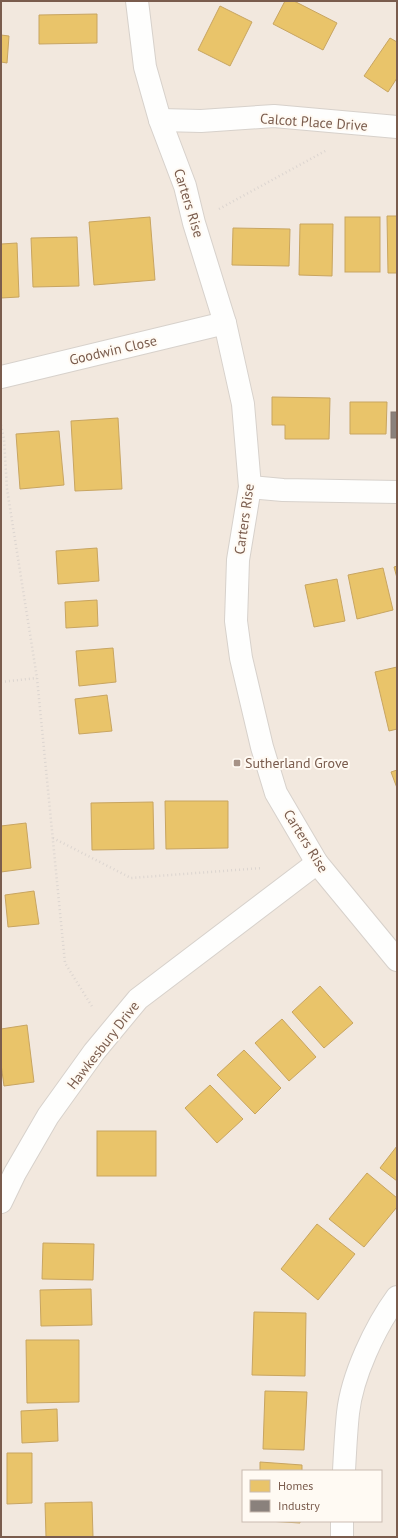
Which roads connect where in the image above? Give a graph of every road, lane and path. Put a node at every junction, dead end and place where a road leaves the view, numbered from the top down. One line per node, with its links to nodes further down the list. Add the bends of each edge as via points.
1 (137, 1): 2 (street, Carters Rise, via 145,67)
2 (160, 120): 3 (street, Calcot Place Drive, via 201,121 274,116); 5 (street, Carters Rise, via 185,186)
3 (397, 127)
4 (331, 148): 5 (path)
5 (194, 223): 6 (street, Carters Rise)
6 (225, 323): 7 (street, Goodwin Close); 9 (street, Carters Rise, via 243,404)
7 (1, 377)
8 (1, 425): 11 (path, via 7,489)
9 (250, 487): 10 (street); 14 (street, Carters Rise, via 238,560 236,621 241,658 262,748 276,793)
10 (397, 492)
11 (38, 678): 12 (path); 13 (path)
12 (1, 682)
13 (53, 837): 15 (path, via 131,878); 17 (path, via 65,963)
14 (317, 863): 16 (street, Carters Rise); 17 (street, Hawkesbury Drive, via 138,999)
15 (263, 868)
16 (397, 960)
17 (109, 1034): 18 (street, Hawkesbury Drive, via 48,1116 14,1173)
18 (1, 1202)
19 (397, 1297): 20 (street, via 372,1340 356,1380 348,1411)
20 (344, 1470)
21 (342, 1522): 22 (street)
22 (342, 1537)

